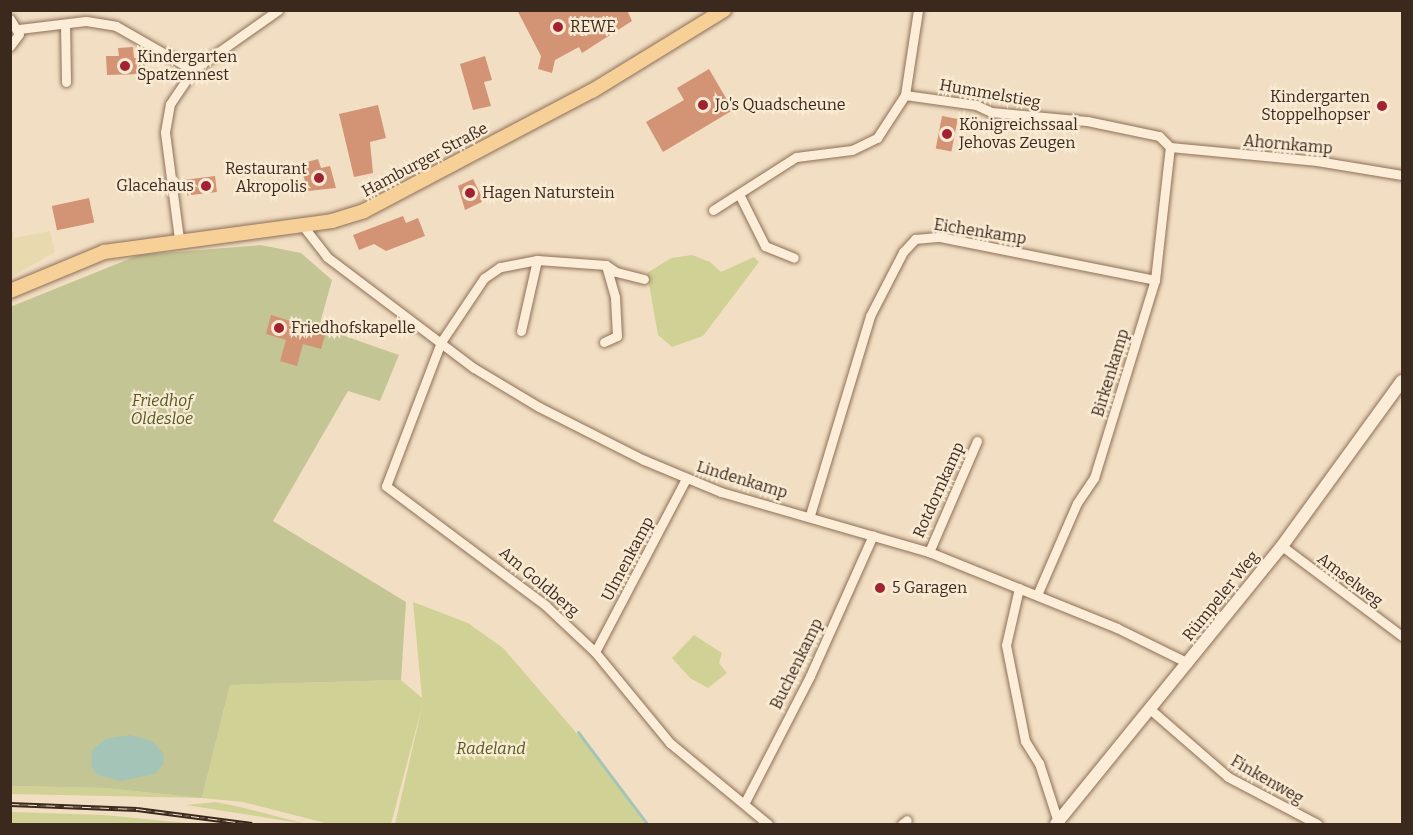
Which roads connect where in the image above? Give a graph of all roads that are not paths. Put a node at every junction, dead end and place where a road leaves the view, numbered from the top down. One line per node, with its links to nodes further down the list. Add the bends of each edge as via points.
1 (278, 10): 8 (street)
2 (724, 10): 15 (main road, Hamburger Straße, via 592,91 389,200 332,221)
3 (918, 10): 10 (street)
4 (10, 19): 6 (street)
5 (66, 24): 6 (street); 8 (street, via 86,21 116,26); 9 (street)
6 (19, 29): 7 (street)
7 (10, 46)
8 (193, 70): 16 (street, via 170,104 165,132)
9 (66, 82)
10 (905, 95): 11 (street, Hummelstieg, via 976,105 991,112 1087,121 1159,136); 13 (street, via 868,146 796,157)
11 (1170, 147): 12 (street, Ahornkamp, via 1317,161); 21 (street, Birkenkamp)
12 (1402, 175)
13 (739, 194): 14 (street); 17 (street, via 765,246)
14 (713, 210)
15 (303, 226): 16 (main road, Hamburger Straße); 24 (street, Lindenkamp, via 327,258)
16 (179, 239): 22 (main road, Hamburger Straße, via 104,252)
17 (794, 258)
18 (537, 260): 19 (street); 23 (street); 24 (street, via 500,267 484,278)
19 (606, 265): 20 (street, via 616,272); 25 (street, via 615,297 617,336)
20 (644, 279)
21 (1155, 280): 29 (street, Eichenkamp, via 940,237 915,239 903,252 870,316); 34 (street, Birkenkamp, via 1094,478 1077,504)
22 (10, 291)
23 (521, 331)
24 (441, 342): 28 (street, Lindenkamp, via 539,407); 36 (street, Am Goldberg, via 386,486 504,571)
25 (604, 342)
26 (1402, 381): 31 (street, Rümpeler Weg)
27 (977, 441): 32 (street, Rotdornkamp)
28 (686, 479): 29 (street, Lindenkamp); 36 (street, Ulmenkamp)
29 (810, 515): 30 (street, Lindenkamp)
30 (873, 535): 32 (street, Lindenkamp); 39 (street, Buchenkamp, via 810,676)
31 (1282, 546): 35 (street, Amselweg); 37 (street, Rümpeler Weg)
32 (929, 552): 33 (street, Lindenkamp)
33 (1019, 588): 34 (street, Lindenkamp); 40 (street, via 1006,645 1025,741 1039,763)
34 (1037, 595): 37 (street, Lindenkamp)
35 (1402, 636)
36 (595, 652): 39 (street, Am Goldberg, via 670,743)
37 (1188, 663): 38 (street, Rümpeler Weg)
38 (1150, 710): 40 (street, Rümpeler Weg); 42 (street, Finkenweg, via 1228,777)
39 (744, 804): 41 (street, Am Goldberg)
40 (1057, 823)
41 (768, 825)
42 (1317, 825)

